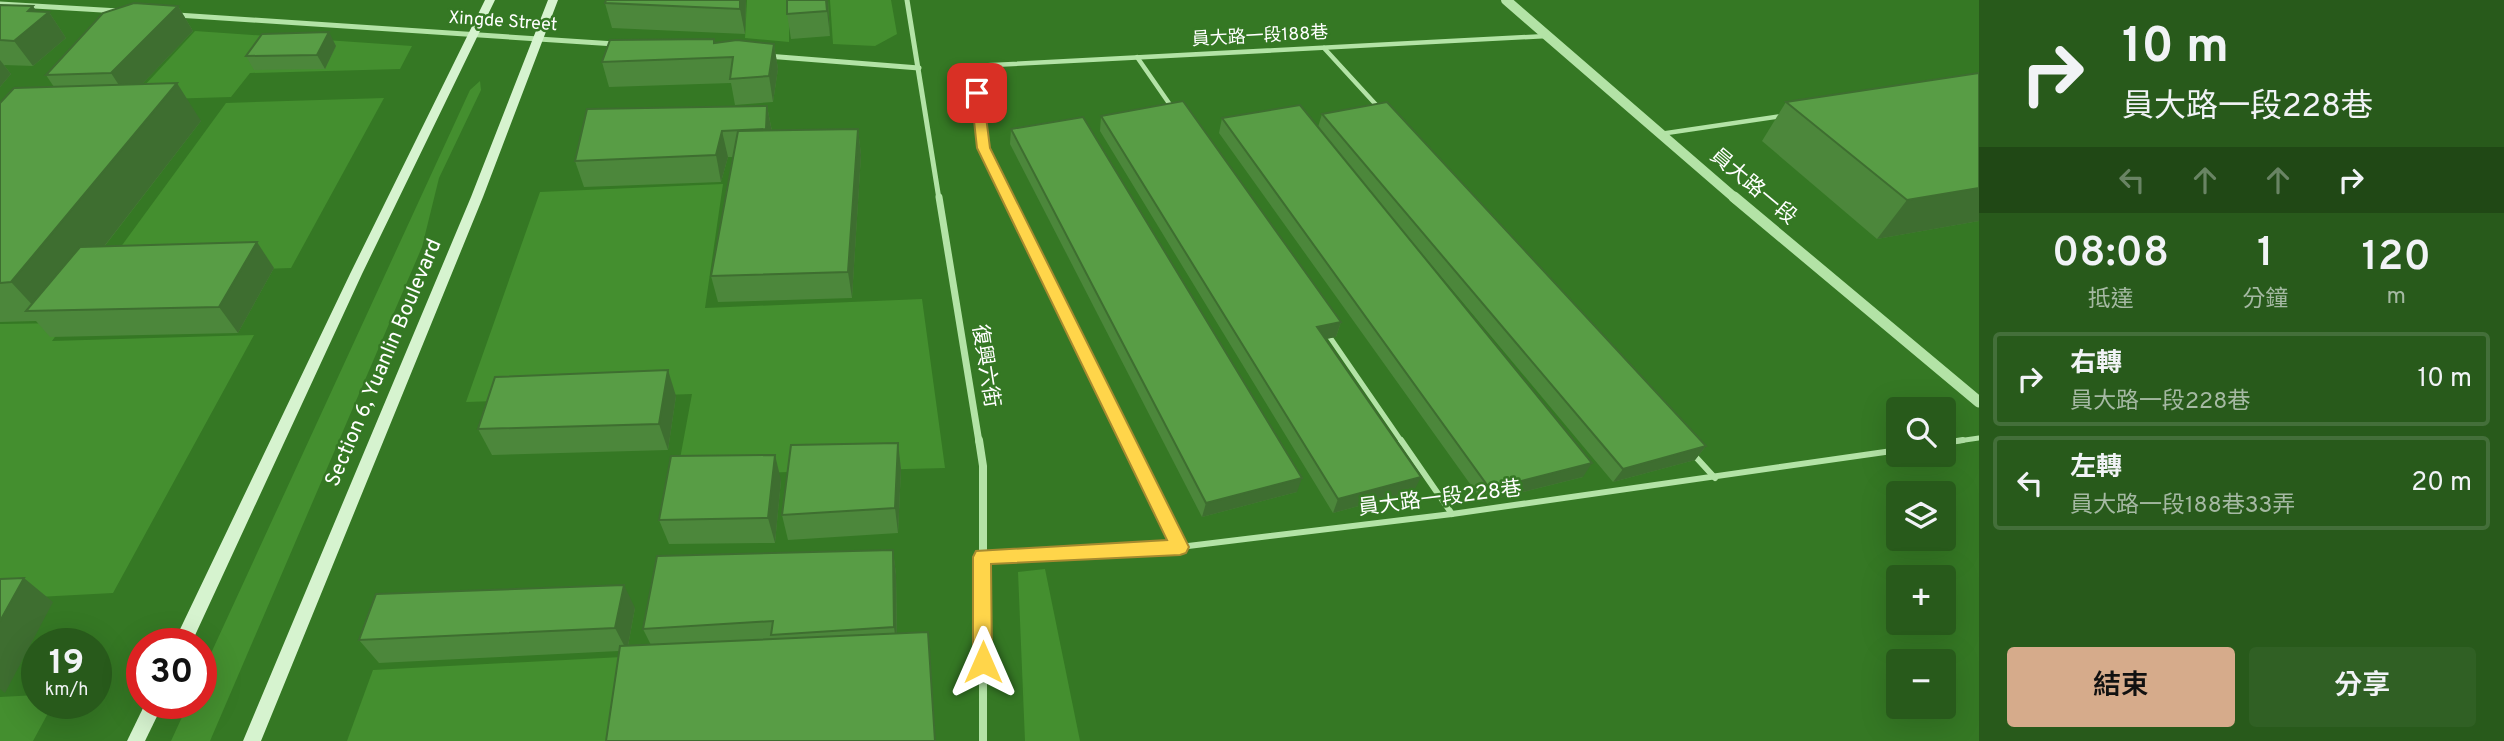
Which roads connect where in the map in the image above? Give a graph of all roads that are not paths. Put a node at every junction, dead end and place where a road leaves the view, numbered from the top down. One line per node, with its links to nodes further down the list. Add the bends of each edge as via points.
1 (490, 0): 8 (main road)
2 (553, 0): 10 (main road, Section 6, Yuanlin Boulevard)
3 (907, 0): 15 (street, 復興六街)
4 (1506, 0): 9 (street, 員大路一段)
5 (0, 4): 7 (street, via 122,11)
6 (163, 14): 8 (street, Xingde Street)
7 (113, 21)
8 (475, 33): 10 (street, Xingde Street); 30 (main road)
9 (1547, 36): 12 (lane, 員大路一段188巷); 19 (street, 員大路一段)
10 (538, 38): 11 (street, Xingde Street); 33 (main road, Section 6, Yuanlin Boulevard)
11 (620, 44)
12 (1324, 48): 14 (lane, 員大路一段188巷); 16 (lane)
13 (756, 55): 15 (street)
14 (1137, 57): 17 (lane); 28 (lane, 員大路一段188巷, via 973,66 984,148)
15 (919, 68): 29 (street, 復興六街, via 983,466)
16 (1380, 109)
17 (1176, 114)
18 (1792, 114): 19 (lane)
19 (1659, 134): 21 (street, 員大路一段)
20 (1326, 331): 27 (lane)
21 (1979, 402)
22 (1979, 438): 23 (lane)
23 (1956, 441)
24 (1687, 447): 26 (lane)
25 (1886, 452): 26 (lane, 員大路一段228巷)
26 (1715, 478): 27 (lane, 員大路一段228巷)
27 (1452, 514): 28 (lane, 員大路一段228巷)
28 (1180, 547): 29 (lane, 員大路一段228巷)
29 (982, 557): 34 (street, 復興六街)
30 (190, 628)
31 (147, 719): 32 (main road)
32 (136, 741)
33 (252, 741)
34 (983, 741)

